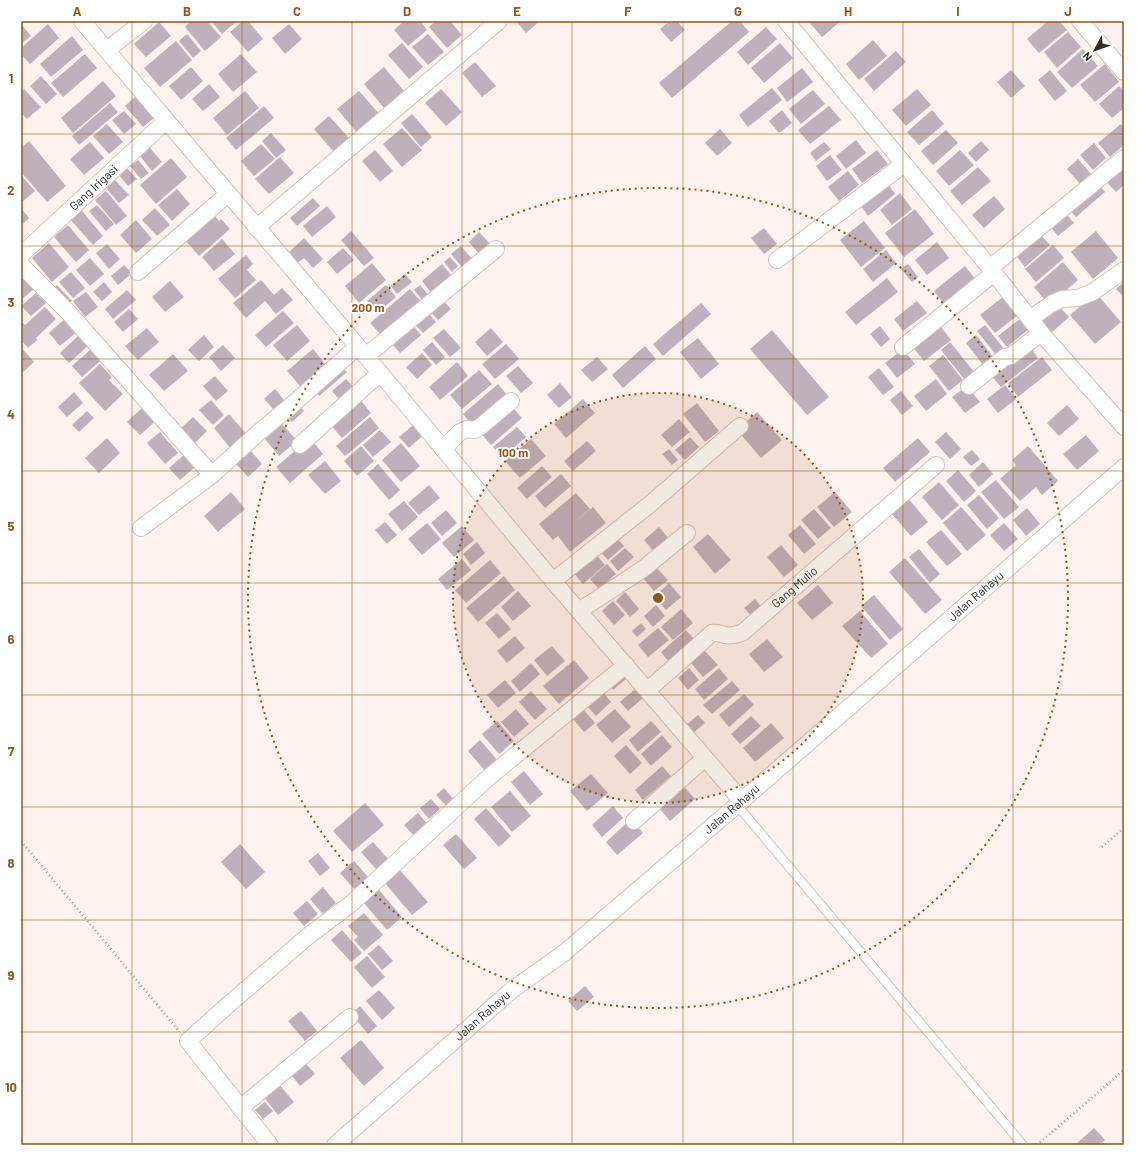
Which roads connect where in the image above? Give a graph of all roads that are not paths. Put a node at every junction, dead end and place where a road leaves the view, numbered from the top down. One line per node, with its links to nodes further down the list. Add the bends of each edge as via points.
1 (82, 21): 6 (street)
2 (144, 21): 6 (street)
3 (499, 21): 12 (street)
4 (786, 21): 10 (street)
5 (1080, 21): 7 (street)
6 (106, 50): 8 (street)
7 (1124, 72)
8 (166, 121): 11 (street); 14 (street, Gang Irigasi)
9 (1124, 158): 18 (street)
10 (904, 164): 15 (street); 18 (street)
11 (228, 194): 12 (street); 19 (street)
12 (256, 228): 23 (street)
13 (496, 248): 23 (street)
14 (21, 255)
15 (777, 260)
16 (21, 265): 33 (street, via 69,313)
17 (1124, 270): 20 (street, via 1093,292 1078,298 1062,299)
18 (992, 271): 20 (street); 22 (street)
19 (138, 272)
20 (1031, 318): 21 (street)
21 (1041, 333): 25 (street); 28 (street)
22 (903, 347)
23 (361, 352): 24 (street); 33 (street, via 292,404)
24 (380, 374): 29 (street); 30 (street)
25 (969, 386)
26 (511, 401): 30 (street, via 480,427 460,432)
27 (740, 426): 36 (street, via 649,505)
28 (1124, 427)
29 (300, 445)
30 (443, 449): 36 (street)
31 (936, 465): 39 (street, Gang Mulio, via 742,633 725,636 718,632 712,633)
32 (1124, 467): 41 (street, Jalan Rahayu)
33 (212, 475): 34 (street)
34 (141, 528)
35 (687, 533): 37 (street, via 643,568)
36 (553, 580): 37 (street)
37 (579, 611): 38 (street)
38 (626, 665): 39 (street); 44 (street, via 489,777 352,903 307,937 188,1042)
39 (648, 690): 40 (street)
40 (705, 758): 41 (street); 42 (street)
41 (740, 803): 46 (street, Jalan Rahayu, via 564,953 512,990); 47 (lane)
42 (634, 821)
43 (350, 1017): 44 (street)
44 (240, 1108): 45 (street)
45 (270, 1145)
46 (336, 1145)
47 (1023, 1145)

